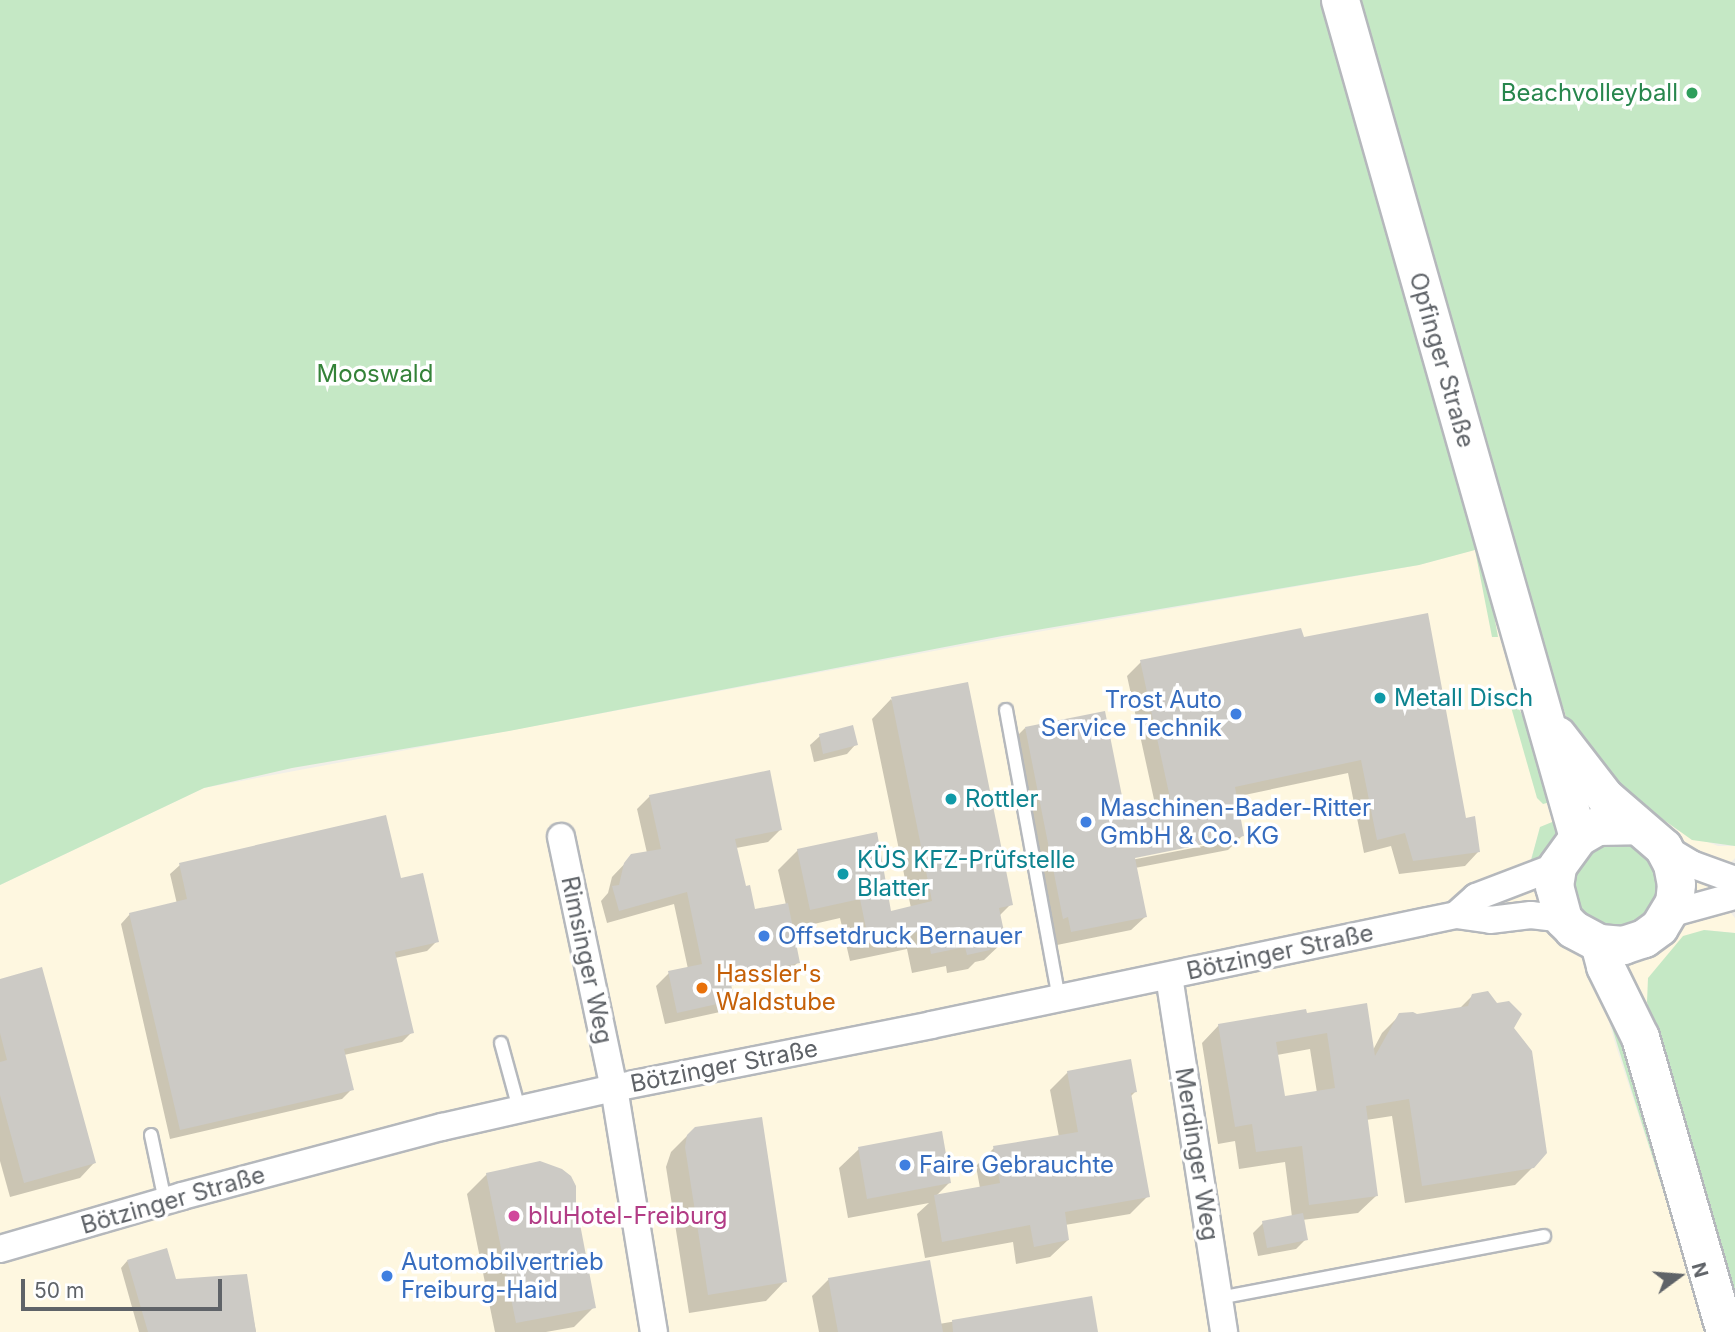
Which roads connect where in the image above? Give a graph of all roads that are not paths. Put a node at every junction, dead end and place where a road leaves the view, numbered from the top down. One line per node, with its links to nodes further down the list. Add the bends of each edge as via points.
1 (1340, 0): 3 (main road, Opfinger Straße)
2 (1006, 710): 16 (lane)
3 (1547, 720): 4 (main road, Opfinger Straße, via 1605,797); 6 (main road, Opfinger Straße)
4 (1636, 825): 6 (main road, via 1597,827); 7 (main road, Opfinger Straße)
5 (561, 837): 19 (street, Rimsinger Weg)
6 (1578, 837): 8 (main road)
7 (1663, 847): 9 (street, via 1691,864); 13 (main road, via 1676,884)
8 (1557, 866): 11 (street, Bötzinger Straße, via 1476,897); 12 (main road, via 1554,886)
9 (1735, 880)
10 (1735, 896): 13 (street)
11 (1456, 915): 12 (street, Bötzinger Straße, via 1490,920 1531,915); 15 (street, Bötzinger Straße)
12 (1563, 919): 14 (main road)
13 (1657, 926): 14 (main road, via 1623,945); 17 (main road, via 1636,965)
14 (1599, 943): 17 (main road, via 1605,966)
15 (1169, 976): 16 (street, Bötzinger Straße); 25 (street, Merdinger Weg)
16 (1059, 999): 19 (street, Bötzinger Straße)
17 (1640, 1037): 28 (main road)
18 (501, 1042): 20 (lane)
19 (614, 1088): 20 (street, Bötzinger Straße); 26 (street, Rimsinger Weg)
20 (519, 1109): 22 (street, Bötzinger Straße)
21 (151, 1135): 22 (lane)
22 (165, 1201): 24 (street, Bötzinger Straße)
23 (1544, 1236): 25 (lane)
24 (0, 1249)
25 (1219, 1298): 27 (street, Merdinger Weg)
26 (654, 1332)
27 (1224, 1332)
28 (1725, 1332)

